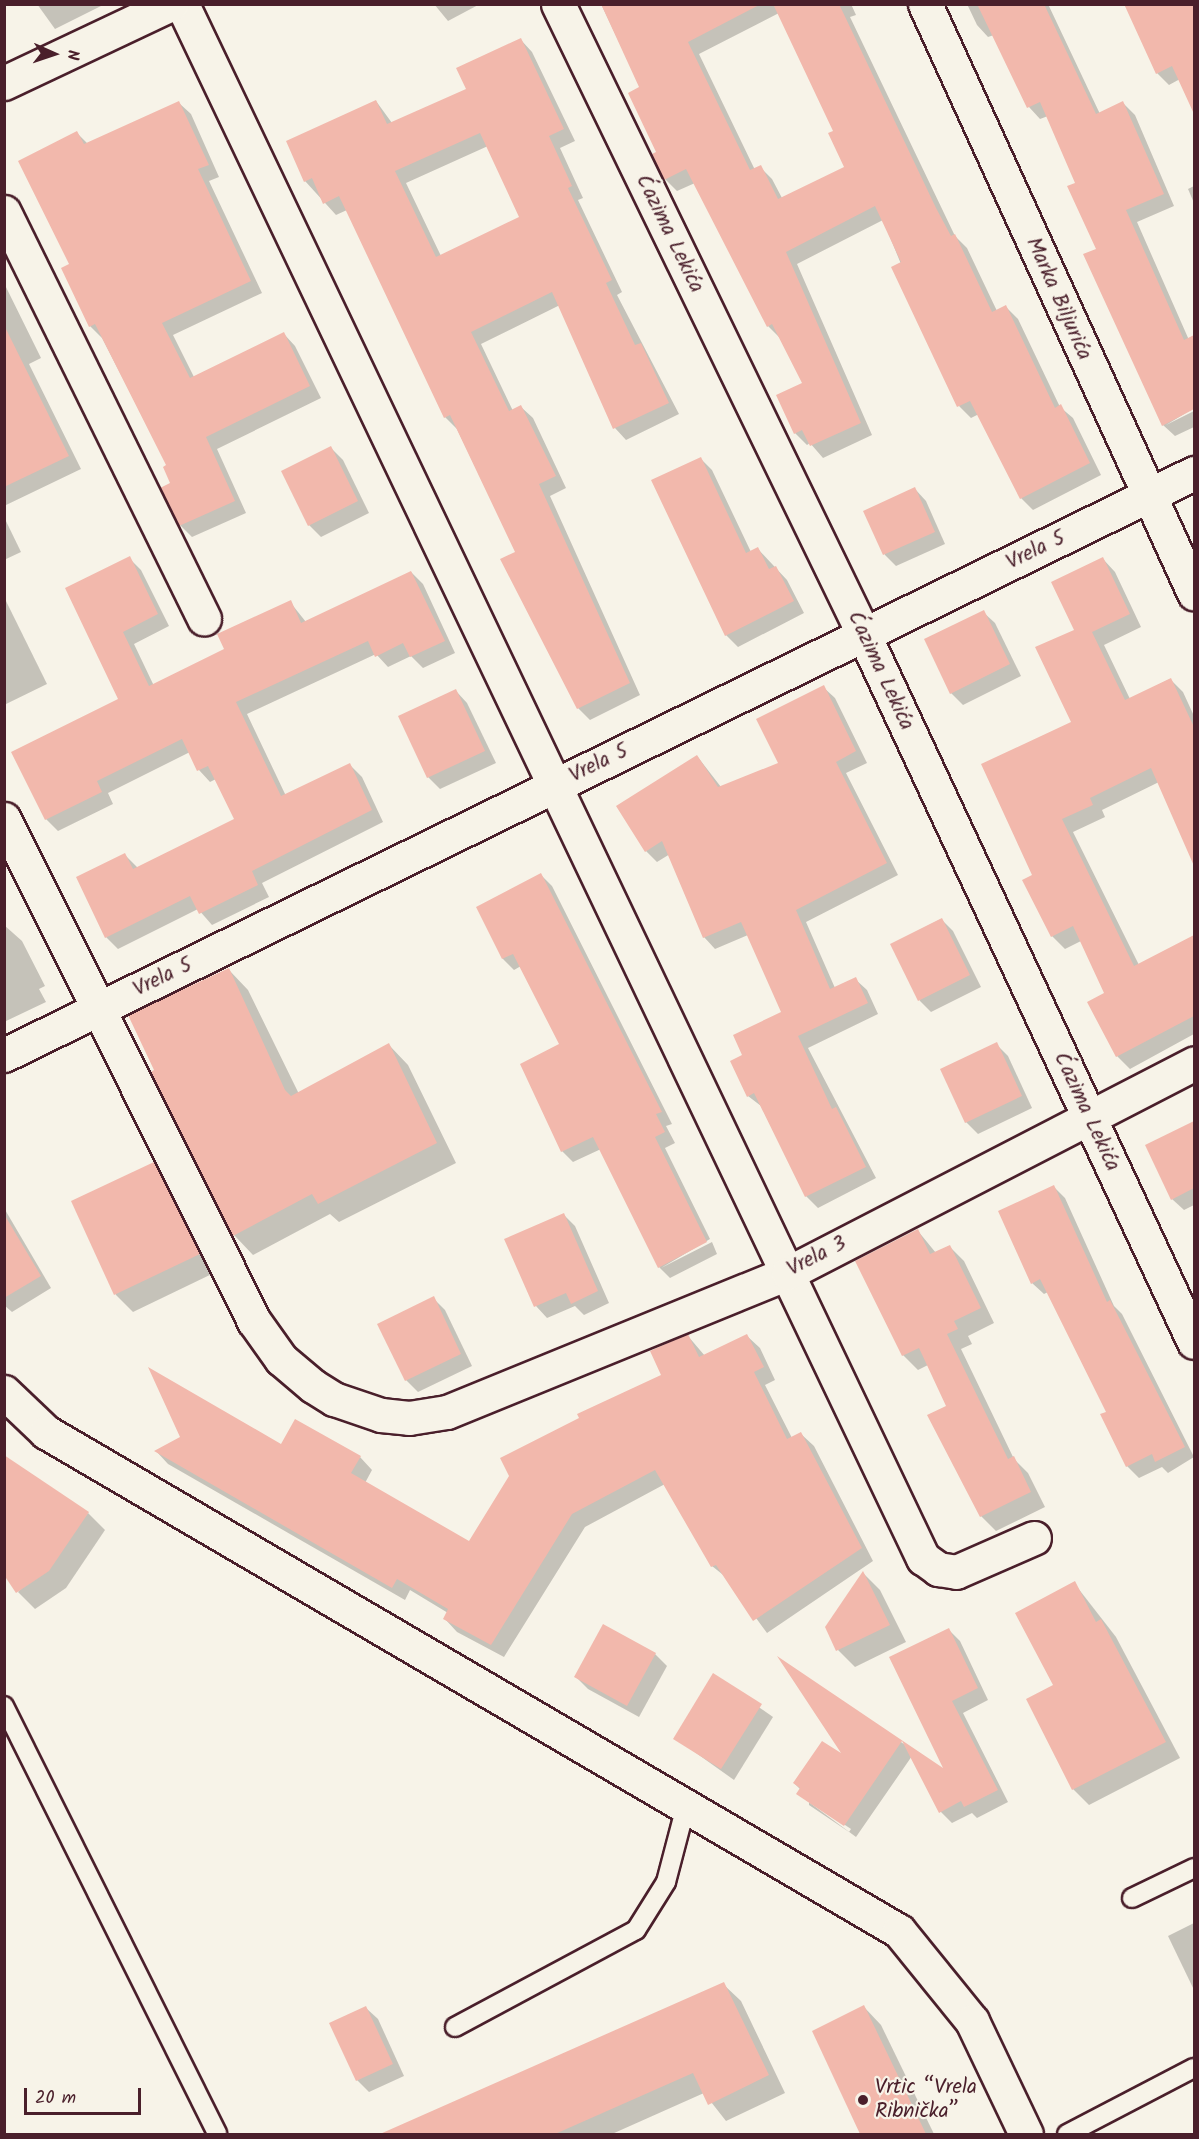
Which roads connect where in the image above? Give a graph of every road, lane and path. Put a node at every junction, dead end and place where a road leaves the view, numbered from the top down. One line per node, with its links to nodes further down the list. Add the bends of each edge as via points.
1 (171, 4): 5 (street)
2 (182, 4): 12 (street)
3 (558, 4): 11 (street, Ćazima Lekića)
4 (925, 4): 8 (street, Marka Biljurića)
5 (4, 82)
6 (4, 212): 10 (street)
7 (1194, 473): 8 (street, Vrela 5)
8 (1148, 496): 9 (street, Marka Biljurića); 11 (street, Vrela 5)
9 (1194, 592)
10 (204, 619)
11 (864, 635): 12 (street, Vrela 5); 17 (street, Ćazima Lekića)
12 (554, 786): 14 (street, Vrela 5); 18 (street)
13 (4, 819): 14 (street, Vrela 3)
14 (98, 1010): 15 (street, Vrela 5); 18 (street, Vrela 3, via 267,1342 296,1373 334,1399 381,1415 425,1417 447,1412)
15 (4, 1055)
16 (1194, 1063): 17 (street, Vrela 3)
17 (1088, 1116): 18 (street, Vrela 3); 19 (street, Ćazima Lekića)
18 (788, 1273): 21 (street, via 923,1558 938,1569 956,1572)
19 (1194, 1342)
20 (4, 1392): 23 (street, via 46,1432)
21 (1034, 1538)
22 (4, 1706): 28 (lane)
23 (686, 1806): 26 (lane, via 666,1882 636,1930); 29 (street, via 899,1931 972,2021)
24 (1194, 1868): 25 (lane)
25 (1132, 1898)
26 (455, 2027)
27 (1194, 2068): 30 (lane)
28 (217, 2134)
29 (1026, 2134)
30 (1067, 2134)

